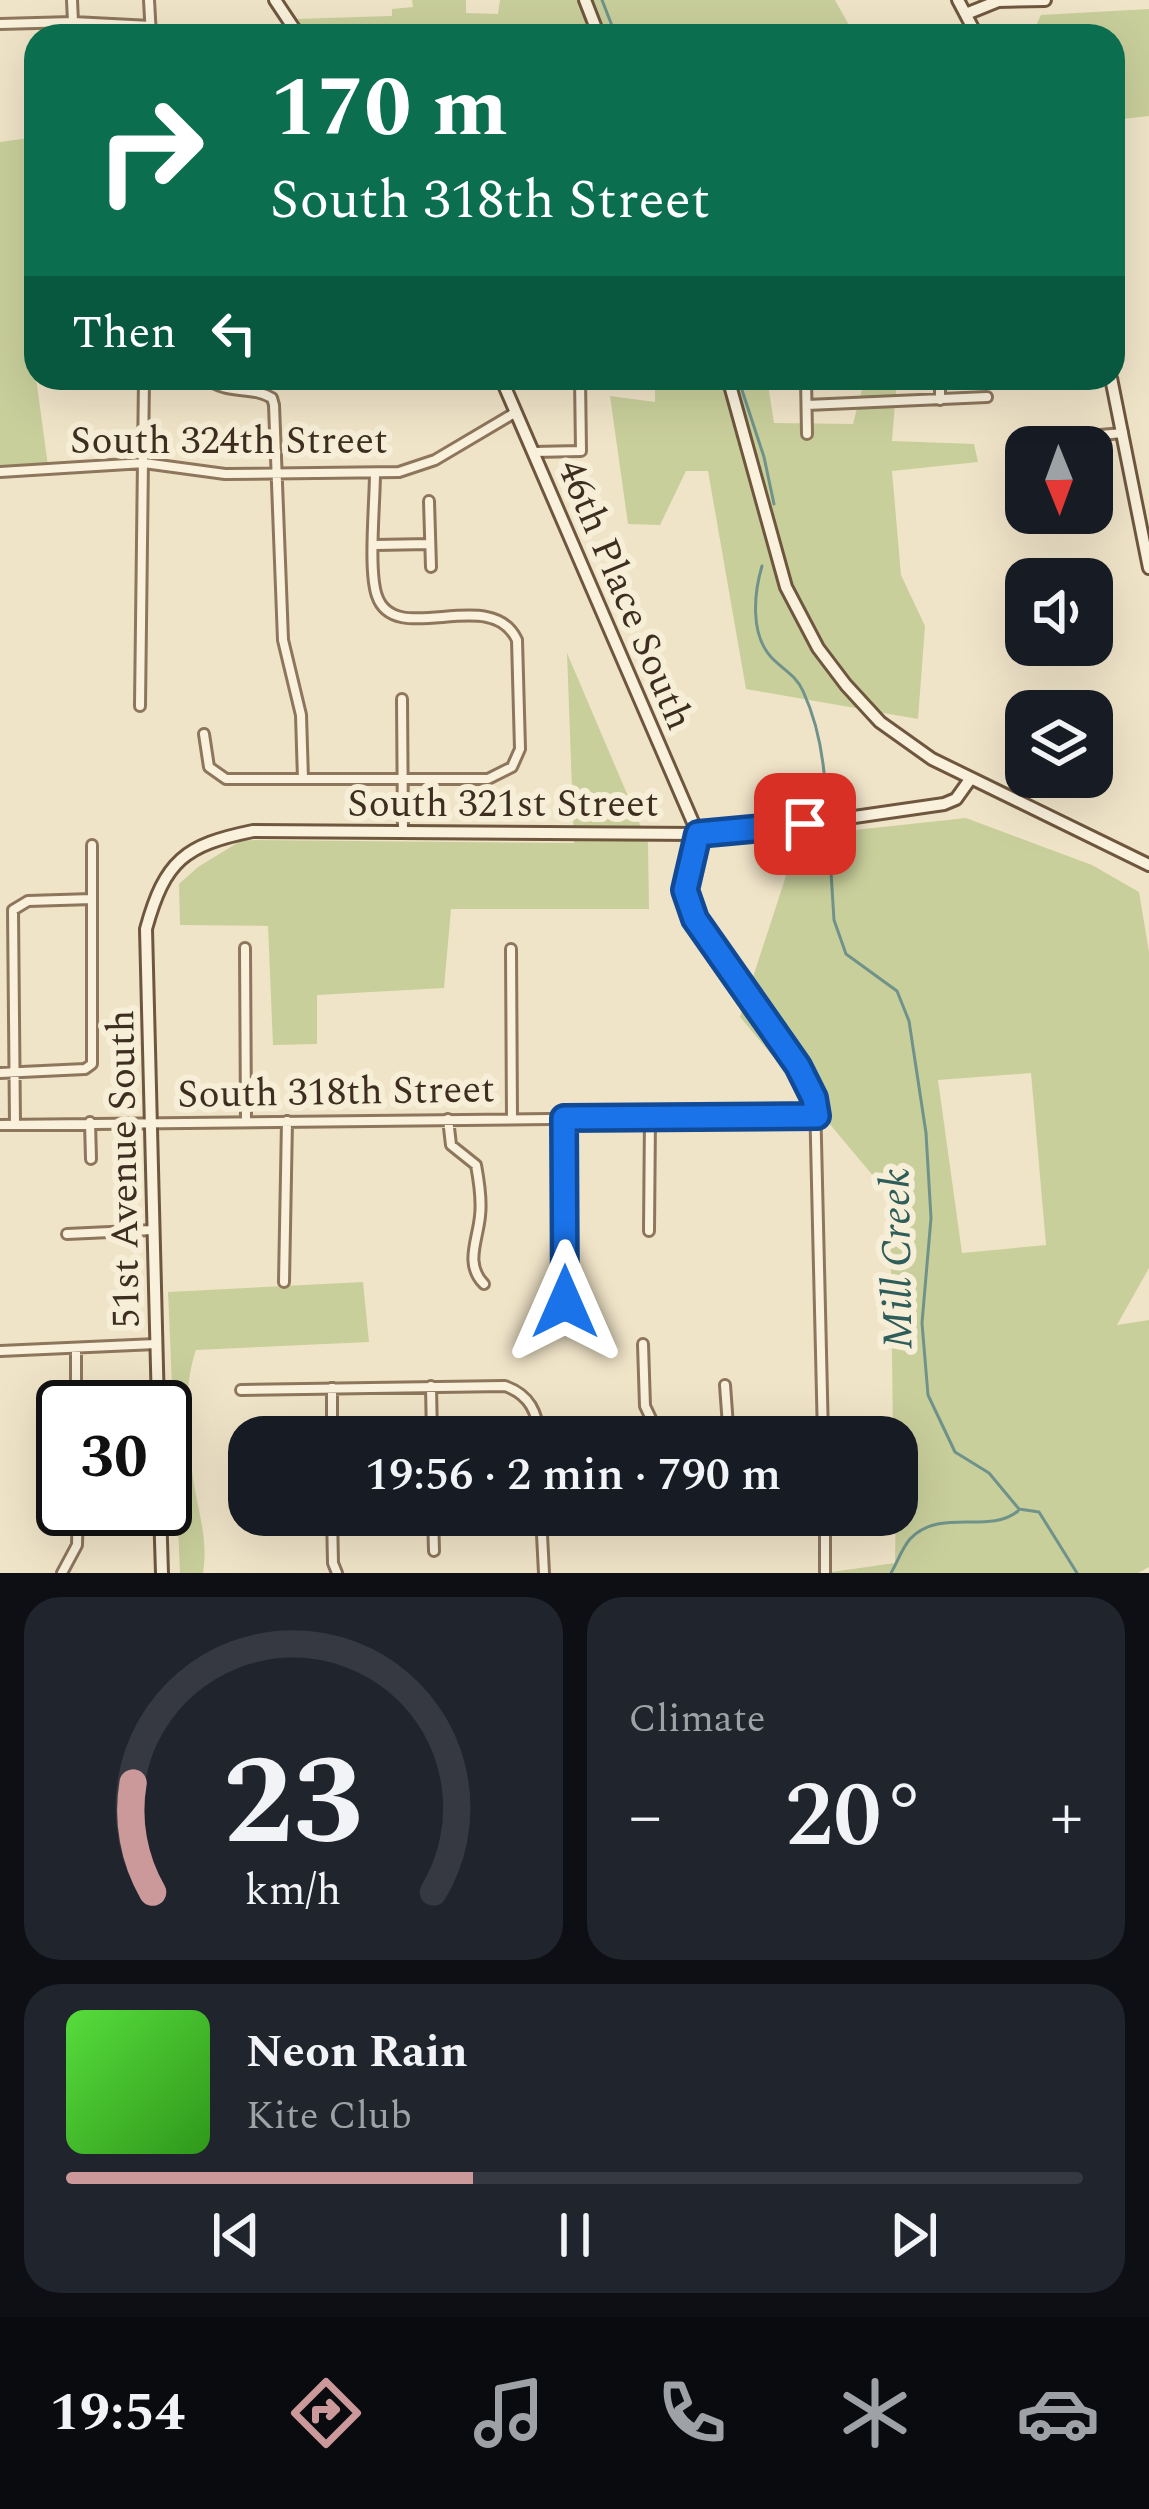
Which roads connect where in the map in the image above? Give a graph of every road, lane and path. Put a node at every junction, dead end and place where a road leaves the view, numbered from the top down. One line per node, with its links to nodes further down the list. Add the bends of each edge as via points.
1 (72, 0): 6 (street)
2 (958, 0): 5 (main road)
3 (1026, 0): 4 (main road); 5 (main road, via 986,3)
4 (1045, 0)
5 (966, 14): 9 (main road)
6 (73, 22): 7 (street); 8 (street)
7 (0, 24)
8 (90, 24)
9 (971, 24)
10 (145, 390): 26 (street)
11 (223, 390): 29 (street, via 272,398)
12 (506, 390): 21 (main road, 46th Place South)
13 (580, 390): 25 (street, via 581,451)
14 (731, 390): 38 (main road, via 778,567 818,648 880,722)
15 (806, 390): 20 (street)
16 (940, 390): 19 (street)
17 (1115, 390): 22 (main road)
18 (987, 398): 19 (street)
19 (940, 400): 20 (street)
20 (807, 404): 23 (street)
21 (516, 412): 25 (main road, 46th Place South); 28 (street, South 324th Street, via 422,466)
22 (1125, 433): 24 (street); 34 (main road)
23 (807, 434)
24 (1113, 434)
25 (533, 452): 42 (main road, 46th Place South)
26 (144, 463): 27 (street, South 324th Street); 29 (street, South 324th Street); 36 (street)
27 (0, 472)
28 (375, 473): 29 (street, South 324th Street); 32 (street)
29 (276, 474): 39 (street, via 283,640 301,715)
30 (429, 501): 31 (street)
31 (430, 544): 32 (street); 33 (street)
32 (375, 545): 40 (street, via 376,595 387,611 495,617 517,640 520,749 512,767 488,779)
33 (431, 567)
34 (1149, 568)
35 (402, 699): 40 (street)
36 (140, 706)
37 (204, 734): 39 (street, via 209,767 226,778)
38 (970, 778): 42 (main road, South 321st Street, via 944,805); 44 (main road)
39 (303, 779): 40 (street)
40 (403, 780): 41 (street)
41 (403, 832): 42 (main road, South 321st Street); 46 (main road, South 321st Street, via 253,831 205,842 165,875)
42 (698, 834): 52 (street, via 687,903 807,1082)
43 (92, 845): 45 (street)
44 (1149, 865)
45 (92, 899): 49 (street, via 16,905); 51 (street, via 92,1064)
46 (146, 929): 60 (main road, 51st Avenue South)
47 (245, 948): 57 (street)
48 (511, 949): 54 (street)
49 (5, 1017): 51 (street)
50 (0, 1072): 51 (street)
51 (13, 1072): 61 (street)
52 (817, 1116): 53 (street, South 318th Street); 85 (street)
53 (650, 1117): 55 (street, South 318th Street); 65 (street)
54 (512, 1118): 55 (street, South 318th Street); 56 (street, South 318th Street)
55 (564, 1118): 69 (street)
56 (448, 1119): 58 (street, South 318th Street); 68 (street, via 451,1145 476,1165 474,1271)
57 (246, 1120): 58 (street, South 318th Street); 60 (street, South 318th Street)
58 (287, 1121): 67 (street)
59 (90, 1122): 60 (street, South 318th Street); 61 (street, South 318th Street); 63 (street)
60 (151, 1122): 64 (main road, 51st Avenue South)
61 (15, 1124): 62 (street, South 318th Street)
62 (0, 1125)
63 (91, 1159)
64 (153, 1230): 66 (street); 70 (main road, 51st Avenue South)
65 (649, 1231)
66 (67, 1234)
67 (284, 1282)
68 (484, 1284)
69 (565, 1302)
70 (156, 1344): 72 (street); 75 (main road, 51st Avenue South)
71 (643, 1344): 83 (street)
72 (76, 1349): 73 (street); 74 (street)
73 (0, 1351)
74 (76, 1380)
75 (157, 1380)
76 (725, 1385): 84 (street)
77 (431, 1386): 78 (street); 81 (street); 82 (street, via 505,1386)
78 (332, 1388): 79 (street); 80 (street)
79 (242, 1390)
80 (332, 1416)
81 (432, 1416)
82 (536, 1416)
83 (648, 1416)
84 (727, 1416)
85 (823, 1416)
86 (77, 1536): 93 (street)
87 (161, 1536): 94 (main road)
88 (332, 1536): 95 (street)
89 (434, 1536): 92 (street)
90 (542, 1536): 96 (street)
91 (825, 1536): 97 (street)
92 (434, 1551)
93 (62, 1573)
94 (162, 1573)
95 (338, 1573)
96 (544, 1573)
97 (825, 1573)

